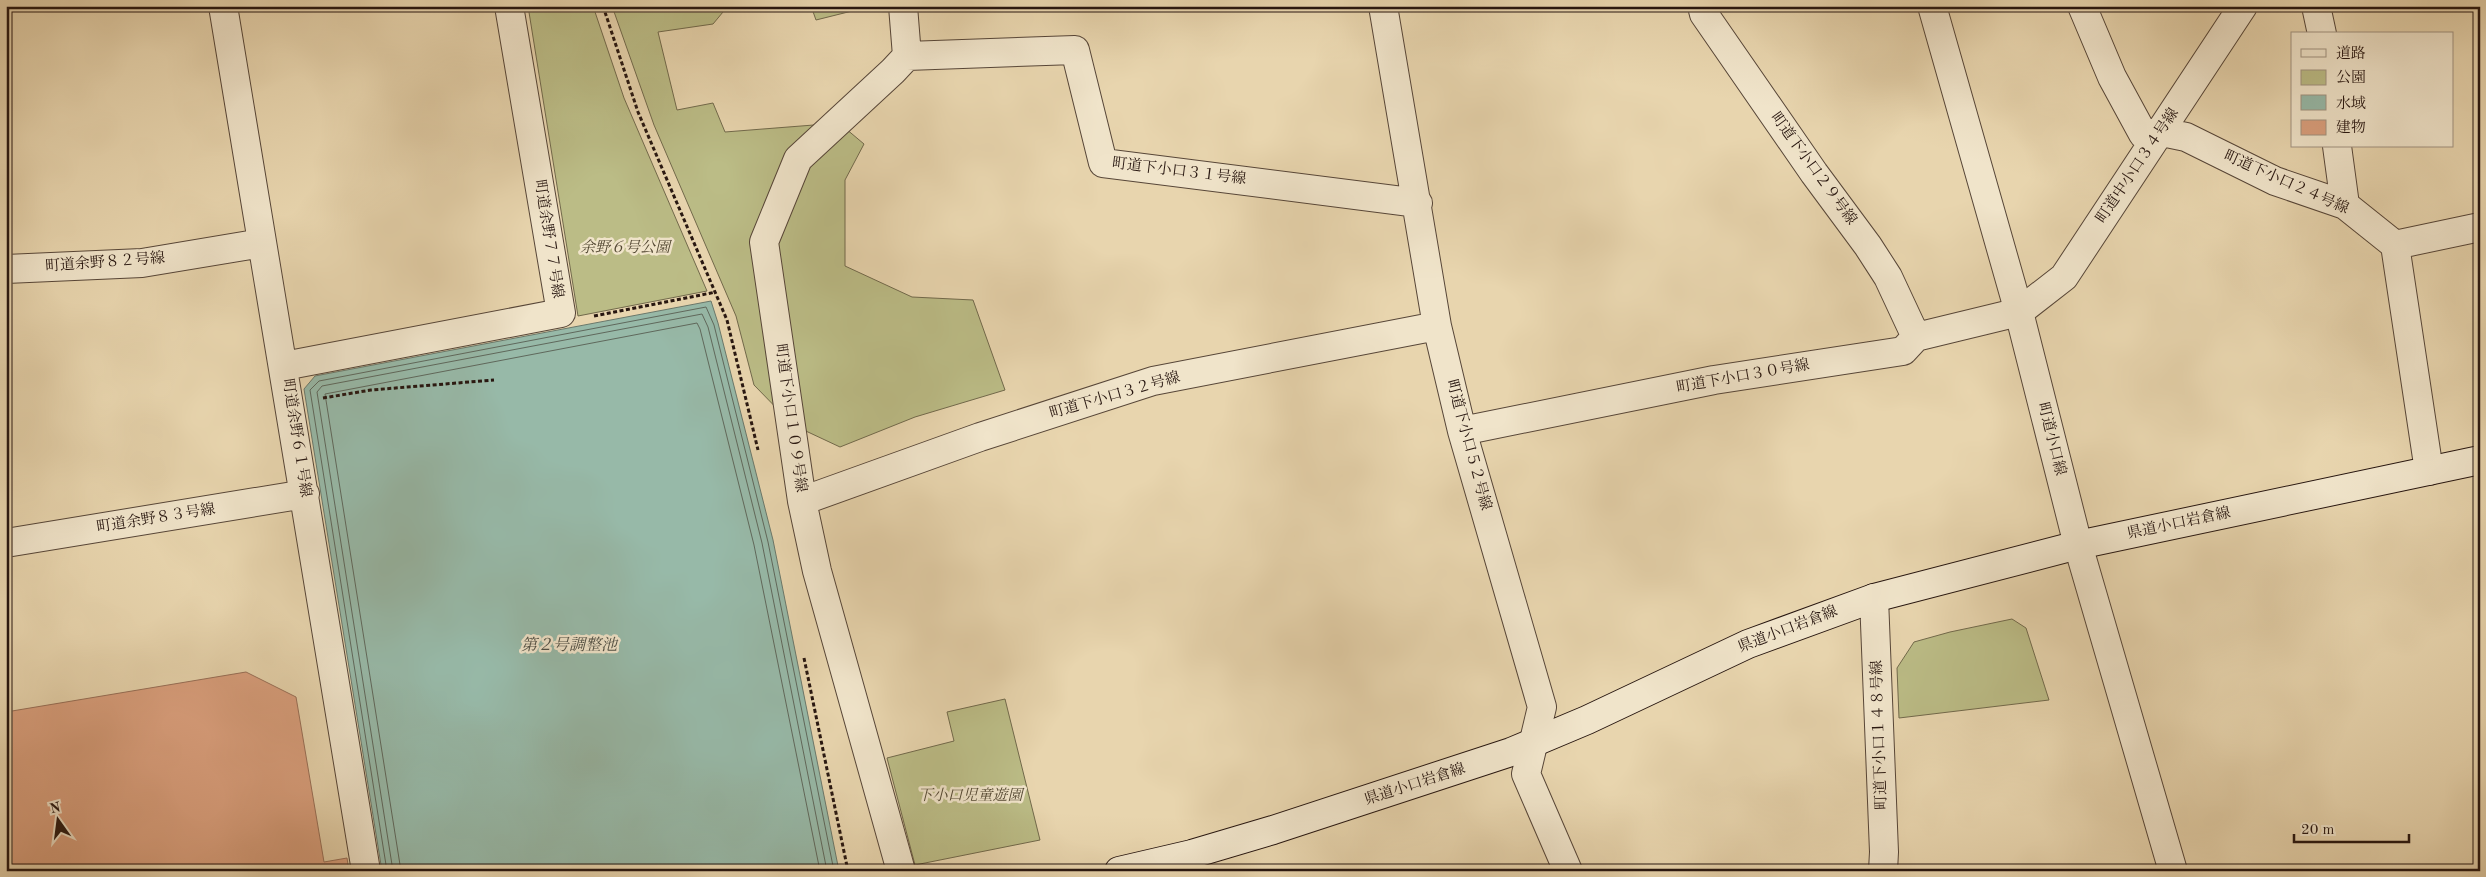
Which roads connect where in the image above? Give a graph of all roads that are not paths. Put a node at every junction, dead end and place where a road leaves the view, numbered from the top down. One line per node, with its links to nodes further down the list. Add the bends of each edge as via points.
1 (223, 6): 17 (street, 町道余野６１号線)
2 (510, 6): 23 (street, 町道余野７７号線, via 561,313)
3 (903, 6): 11 (street)
4 (1383, 6): 14 (street, 町道下小口５２号線)
5 (1702, 6): 22 (street, 町道下小口２９号線, via 1704,14 1868,246 1888,277)
6 (1932, 6): 20 (street, 町道小口線)
7 (2082, 6): 12 (street, 町道下小口２４号線, via 2112,77 2143,134)
8 (2243, 6): 12 (street, 町道中小口３４号線)
9 (2316, 6): 10 (street)
10 (2322, 32)
11 (907, 56): 14 (street, 町道下小口３１号線, via 1075,50 1103,163); 28 (street, 町道下小口１０９号線, via 798,160 764,242)
12 (2162, 132): 15 (street, 町道下小口２４号線, via 2186,137 2275,181); 20 (street, 町道中小口３４号線, via 2064,277)
13 (2337, 148): 15 (street)
14 (1418, 203): 21 (street, 町道下小口５２号線)
15 (2345, 205): 18 (street, 町道下小口２４号線)
16 (2480, 227): 18 (street)
17 (262, 243): 19 (street, 町道余野８２号線, via 142,263); 23 (street, 町道余野６１号線)
18 (2395, 245): 26 (street)
19 (6, 269)
20 (2019, 312): 22 (street, 町道下小口３０号線); 30 (street, 町道小口線)
21 (1437, 326): 24 (street, 町道下小口５２号線); 28 (street, 町道下小口３２号線, via 1153,382 980,437)
22 (1916, 337): 24 (street, 町道下小口３０号線, via 1903,351 1714,380)
23 (284, 366): 27 (street, 町道余野６１号線)
24 (1462, 431): 32 (street, 町道下小口５２号線, via 1542,707)
25 (2480, 460): 26 (street, 県道小口岩倉線)
26 (2429, 471): 30 (street, 県道小口岩倉線)
27 (305, 494): 29 (street, 町道余野８３号線); 34 (street, 町道余野６１号線)
28 (802, 501): 35 (street, 町道下小口１０９号線, via 817,570)
29 (6, 544)
30 (2078, 545): 31 (street, 県道小口岩倉線); 39 (street, 町道小口線)
31 (1874, 598): 32 (street, 県道小口岩倉線, via 1748,644); 38 (street, 町道下小口１４８号線, via 1884,852)
32 (1533, 744): 33 (street, 県道小口岩倉線); 37 (street, 町道下小口５２号線, via 1526,774)
33 (1194, 862): 36 (street, 県道小口岩倉線)
34 (366, 871)
35 (901, 871)
36 (1119, 871)
37 (1568, 871)
38 (1882, 871)
39 (2173, 871)

